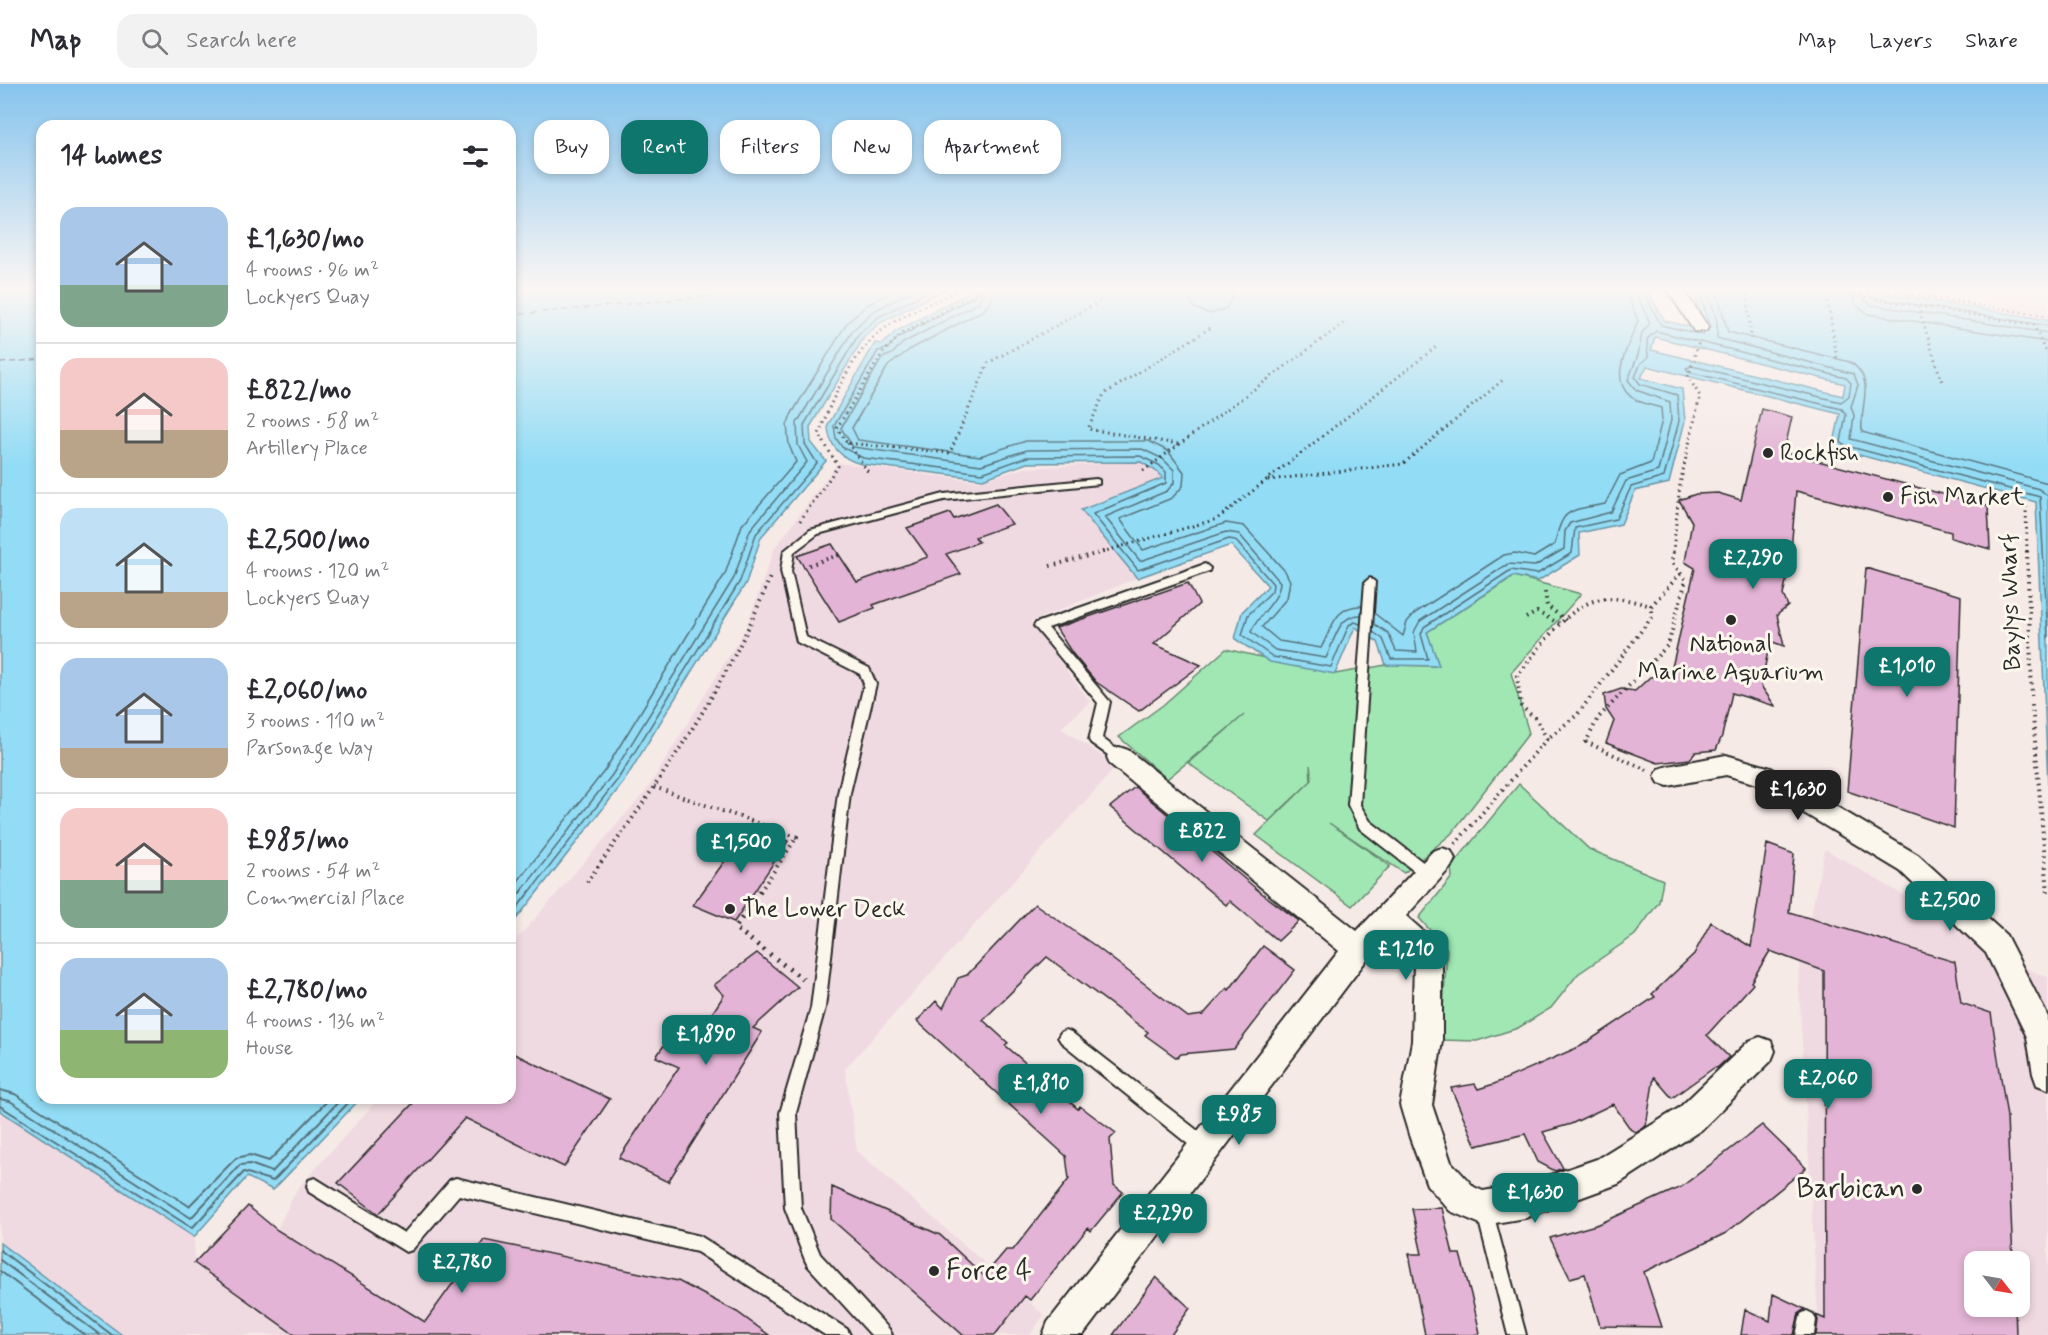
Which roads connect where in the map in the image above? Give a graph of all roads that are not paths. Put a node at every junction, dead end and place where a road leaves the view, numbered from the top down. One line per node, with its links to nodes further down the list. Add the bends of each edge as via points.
1 (1096, 482): 16 (lane, via 944,497 814,532 789,551 786,571 801,639 865,671 870,684 844,793 818,1008 788,1113 793,1208 814,1260)
2 (1205, 568): 4 (lane, via 1040,626 1104,702 1095,740)
3 (1370, 582): 6 (lane, via 1354,805 1365,825)
4 (1119, 757): 8 (street)
5 (1668, 776): 11 (street, via 1726,765 1762,775 1910,863 1996,944 2042,1036)
6 (1435, 866): 7 (street)
7 (1387, 918): 8 (street); 14 (street, via 1411,936 1428,962 1427,1041 1416,1105 1426,1138 1439,1173 1462,1199)
8 (1358, 949): 12 (street)
9 (1066, 1037): 12 (lane)
10 (1760, 1051): 14 (street, via 1690,1119 1606,1172 1526,1201)
11 (2048, 1074)
12 (1206, 1148): 17 (street)
13 (315, 1186): 15 (lane, via 406,1244 456,1186 700,1244)
14 (1483, 1208): 18 (lane)
15 (841, 1335)
16 (883, 1335)
17 (1061, 1335)
18 (1517, 1335)

